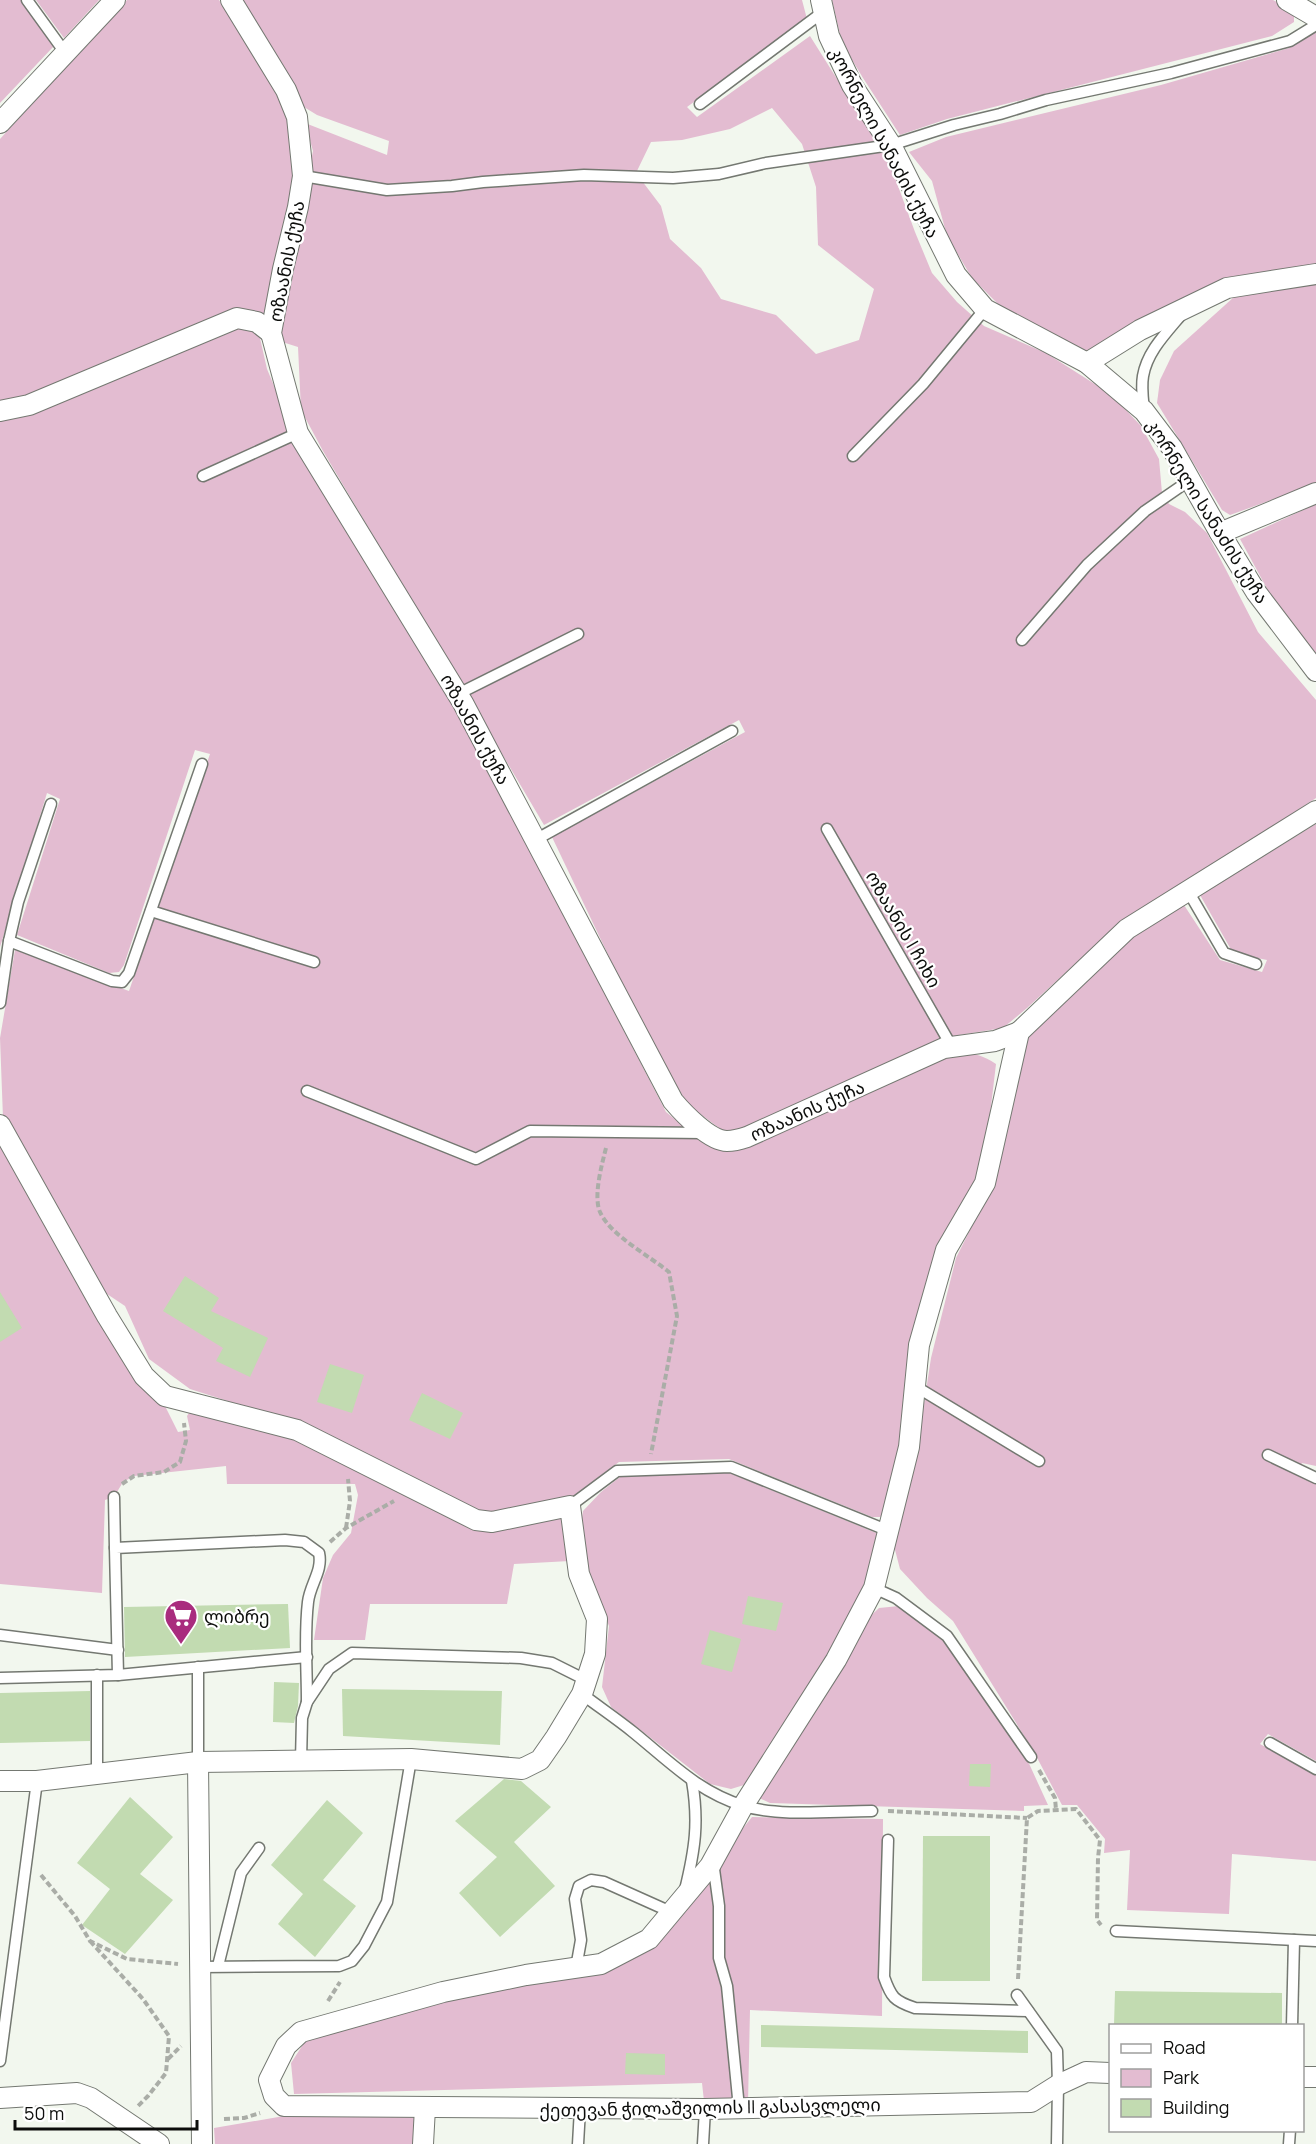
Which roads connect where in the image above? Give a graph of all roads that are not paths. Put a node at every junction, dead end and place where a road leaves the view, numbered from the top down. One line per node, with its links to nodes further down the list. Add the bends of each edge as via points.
1 (27, 0): 8 (lane)
2 (115, 0): 8 (street)
3 (231, 0): 12 (street, ოზაანის ქუჩა, via 286,90 297,117)
4 (1287, 0): 6 (street)
5 (822, 6): 9 (lane); 11 (street, კორნელი სანაძის ქუჩა, via 829,36 852,85)
6 (1316, 17)
7 (1316, 25): 11 (lane, via 1290,41 1171,73 1046,100)
8 (66, 54): 10 (street)
9 (700, 104)
10 (0, 123)
11 (891, 145): 12 (lane, via 766,163 719,174 672,178 584,174 387,190); 15 (street, კორნელი სანაძის ქუჩა, via 956,275)
12 (303, 176): 16 (street, ოზაანის ქუჩა)
13 (1316, 274): 14 (street, via 1227,288)
14 (1186, 308): 17 (street, via 1140,330); 19 (lane, via 1149,358 1143,377)
15 (986, 309): 17 (street, კორნელი სანაძის ქუჩა); 21 (lane, via 923,384)
16 (271, 333): 18 (street, via 257,322 237,318 29,405); 20 (street, ოზაანის ქუჩა)
17 (1087, 363): 19 (street, კორნელი სანაძის ქუჩა)
18 (0, 411)
19 (1144, 411): 23 (street, კორნელი სანაძის ქუჩა)
20 (298, 433): 22 (lane); 29 (street, ოზაანის ქუჩა)
21 (853, 456)
22 (203, 476)
23 (1190, 480): 25 (street, კორნელი სანაძის ქუჩა); 27 (lane, via 1145,511 1087,565)
24 (1316, 494): 25 (street)
25 (1220, 533): 28 (street, კორნელი სანაძის ქუჩა, via 1256,592)
26 (578, 634): 29 (lane)
27 (1022, 640)
28 (1316, 671)
29 (458, 694): 35 (street, ოზაანის ქუჩა)
30 (732, 731): 35 (lane)
31 (202, 764): 37 (lane)
32 (51, 804): 38 (lane)
33 (1316, 811): 36 (street)
34 (827, 829): 43 (lane, ოზაანის I ჩიხი)
35 (536, 840): 46 (street, ოზაანის ქუჩა, via 673,1101)
36 (1188, 891): 40 (lane, via 1224,953); 42 (street, via 1126,929)
37 (151, 911): 38 (lane, via 122,982); 39 (lane)
38 (9, 941): 41 (lane)
39 (314, 962)
40 (1256, 964)
41 (0, 1003)
42 (1019, 1032): 43 (street, ოზაანის ქუჩა, via 995,1041); 47 (street, via 985,1183 946,1250 919,1345)
43 (952, 1047): 46 (street, ოზაანის ქუჩა, via 747,1137 726,1142)
44 (307, 1091): 46 (lane, via 476,1159 530,1131)
45 (0, 1125): 52 (street, via 107,1316 144,1376 165,1396 297,1430 476,1520 492,1522)
46 (708, 1133)
47 (915, 1386): 49 (lane); 53 (street, via 909,1447)
48 (1268, 1455): 50 (lane)
49 (1039, 1461)
50 (1316, 1478)
51 (114, 1497): 54 (lane)
52 (570, 1506): 53 (lane, via 617,1471 731,1467); 63 (street, via 579,1574 597,1619 595,1654)
53 (890, 1531): 55 (street)
54 (116, 1548): 57 (lane); 58 (lane, via 304,1542 319,1553 321,1565 308,1602)
55 (874, 1588): 66 (lane, via 896,1598 947,1636); 75 (street, via 836,1660)
56 (0, 1635): 57 (lane)
57 (118, 1650): 61 (lane)
58 (307, 1657): 59 (lane); 64 (lane)
59 (198, 1667): 61 (lane); 69 (lane)
60 (97, 1675): 61 (lane); 62 (lane); 71 (lane)
61 (118, 1675)
62 (0, 1678)
63 (584, 1687): 64 (lane, via 552,1663 521,1658 352,1653 329,1669); 67 (street, via 540,1760 522,1769); 74 (lane)
64 (307, 1702): 68 (lane, via 302,1718)
65 (1270, 1743): 70 (lane)
66 (1031, 1756)
67 (411, 1759): 68 (street); 84 (lane, via 387,1902 352,1961 339,1966)
68 (301, 1761): 69 (street)
69 (198, 1762): 71 (street); 84 (street)
70 (1316, 1769)
71 (97, 1774): 73 (street)
72 (0, 1781): 73 (street)
73 (37, 1781): 89 (lane)
74 (692, 1781): 75 (lane); 80 (lane, via 697,1807 696,1834)
75 (744, 1806): 76 (lane, via 770,1811); 79 (street)
76 (872, 1811)
77 (888, 1840): 87 (lane, via 884,1977 890,1995 915,2008)
78 (259, 1848): 84 (lane, via 241,1873)
79 (713, 1861): 80 (street); 96 (lane, via 720,1958 727,1986)
80 (677, 1905): 85 (street, via 649,1939 601,1964); 85 (lane, via 604,1882 591,1880 579,1886 575,1899 581,1940)
81 (1116, 1931): 82 (lane)
82 (1294, 1940): 83 (lane); 88 (lane)
83 (1316, 1941)
84 (209, 1966): 98 (street)
85 (576, 1968): 93 (street, ქეთევან ჭილაშვილის II გასასვლელი, via 442,1992 301,2032 286,2046 269,2080 274,2096 293,2106)
86 (1017, 1995): 87 (lane)
87 (1028, 2011): 91 (lane, via 1057,2051)
88 (1292, 2024)
89 (0, 2061)
90 (1109, 2073): 91 (street, ქეთევან ჭილაშვილის II გასასვლელი, via 1086,2072)
91 (1058, 2085): 96 (street, ქეთევან ჭილაშვილის II გასასვლელი, via 1031,2102); 102 (lane)
92 (0, 2098): 97 (street, via 77,2092)
93 (425, 2108): 94 (street, ქეთევან ჭილაშვილის II გასასვლელი); 99 (street)
94 (580, 2109): 95 (street, ქეთევან ჭილაშვილის II გასასვლელი); 100 (lane)
95 (705, 2109): 96 (street, ქეთევან ჭილაშვილის II გასასვლელი); 101 (lane)
96 (739, 2109)
97 (159, 2144)
98 (202, 2144)
99 (423, 2144)
100 (578, 2144)
101 (703, 2144)
102 (1057, 2144)

